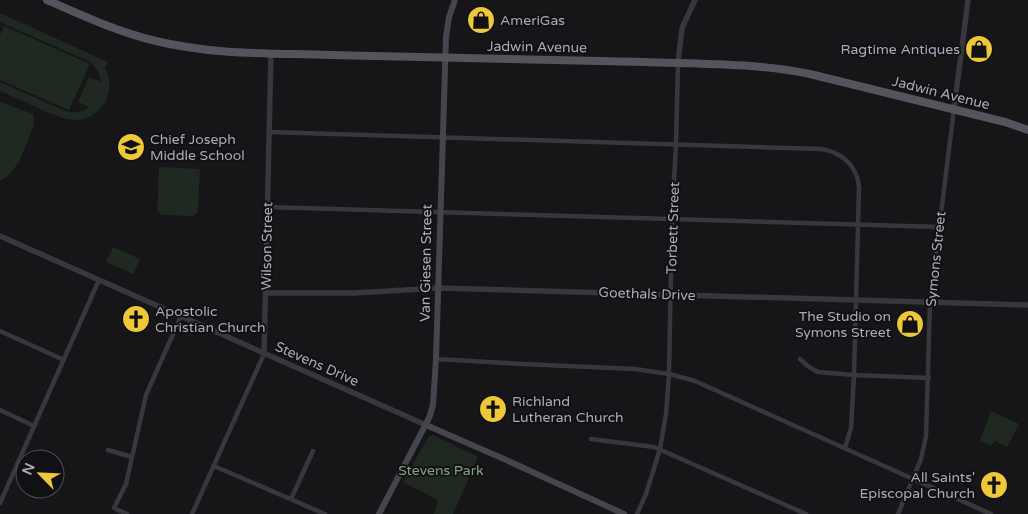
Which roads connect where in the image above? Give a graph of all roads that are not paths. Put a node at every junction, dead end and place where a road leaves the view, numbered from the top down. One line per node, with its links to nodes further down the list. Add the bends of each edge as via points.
1 (47, 0): 5 (main road, Jadwin Avenue, via 100,24 155,41 182,47)
2 (455, 0): 6 (main road, Van Giesen Street, via 447,24)
3 (695, 0): 7 (street, Torbett Street, via 682,28)
4 (968, 0): 8 (street, Symons Street)
5 (272, 53): 6 (main road, Jadwin Avenue); 10 (street, Wilson Street)
6 (445, 58): 7 (main road, Jadwin Avenue); 11 (main road, Van Giesen Street)
7 (678, 63): 8 (main road, Jadwin Avenue, via 810,74); 12 (street, Torbett Street)
8 (954, 109): 9 (main road, Jadwin Avenue); 17 (street, Symons Street)
9 (1028, 130)
10 (269, 132): 11 (street); 13 (street, Wilson Street)
11 (442, 138): 12 (street); 14 (main road, Van Giesen Street)
12 (676, 144): 15 (street, Torbett Street); 16 (street, via 832,151 849,162 857,175)
13 (267, 207): 14 (street); 21 (street, Wilson Street)
14 (440, 212): 15 (street); 20 (main road, Van Giesen Street)
15 (672, 219): 16 (street); 22 (street, Torbett Street)
16 (858, 225): 17 (street); 23 (street)
17 (939, 226): 24 (street, Symons Street)
18 (0, 236): 19 (street, Stevens Drive)
19 (99, 280): 26 (street, Stevens Drive); 31 (street)
20 (438, 288): 21 (street, Goethals Drive, via 354,293); 22 (street, Goethals Drive); 29 (main road, Van Giesen Street)
21 (266, 293): 28 (street, Wilson Street)
22 (670, 294): 23 (street, Goethals Drive); 32 (street, Torbett Street)
23 (856, 300): 24 (street, Goethals Drive); 33 (street)
24 (930, 302): 25 (street, Goethals Drive); 34 (street, Symons Street)
25 (1028, 305)
26 (181, 316): 28 (street, Stevens Drive); 43 (street, via 146,395)
27 (0, 331): 31 (street)
28 (264, 354): 36 (street, Stevens Drive); 44 (street, Wilson Street)
29 (436, 359): 32 (street, via 635,369); 36 (main road, Van Giesen Street, via 433,405)
30 (800, 359): 33 (street, via 818,372)
31 (64, 360): 37 (street)
32 (669, 374): 39 (street, via 695,381); 40 (street, Torbett Street)
33 (854, 375): 34 (street); 39 (street, via 851,428)
34 (928, 378): 45 (street, Symons Street, via 926,436)
35 (0, 410): 37 (street)
36 (426, 425): 51 (main road, Van Giesen Street); 52 (main road, Stevens Drive)
37 (34, 426): 47 (street)
38 (591, 439): 40 (street)
39 (845, 448): 45 (street)
40 (660, 449): 53 (street, Torbett Street); 54 (street)
41 (108, 450): 43 (street)
42 (313, 451): 46 (street)
43 (132, 457): 48 (street, via 126,484 114,508)
44 (214, 466): 46 (street); 49 (street, Wilson Street)
45 (913, 479): 55 (street, Symons Street); 56 (street)
46 (291, 500): 50 (street)
47 (0, 503)
48 (127, 514)
49 (192, 514)
50 (325, 514)
51 (380, 514)
52 (624, 514)
53 (637, 514)
54 (806, 514)
55 (898, 514)
56 (991, 514)

